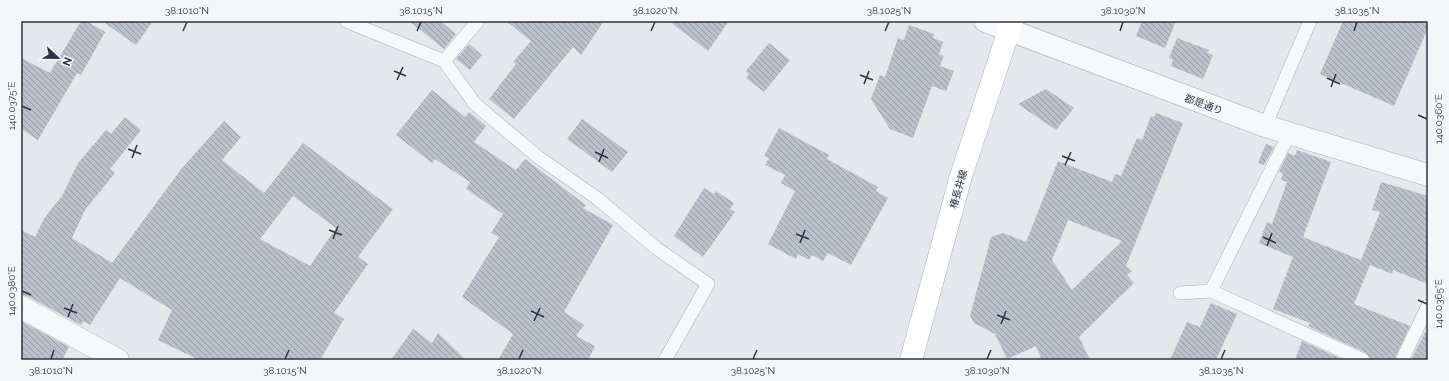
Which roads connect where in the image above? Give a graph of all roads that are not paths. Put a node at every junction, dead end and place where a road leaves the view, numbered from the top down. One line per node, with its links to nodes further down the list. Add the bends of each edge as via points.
1 (346, 21): 6 (lane)
2 (478, 21): 6 (lane)
3 (984, 21): 5 (street, 郡是通り)
4 (1310, 21): 7 (lane)
5 (1010, 26): 7 (street, 郡是通り); 16 (main road, 椿長井線, via 961,176)
6 (444, 61): 15 (lane, via 475,104 538,157 598,199 656,248 708,284)
7 (1265, 126): 8 (street, 郡是通り)
8 (1289, 134): 9 (street, 郡是通り); 10 (lane)
9 (1428, 175)
10 (1211, 291): 11 (lane); 17 (lane)
11 (1180, 293)
12 (1428, 306): 18 (lane)
13 (21, 307): 14 (street)
14 (118, 360)
15 (665, 360)
16 (911, 360)
17 (1363, 360)
18 (1402, 360)

